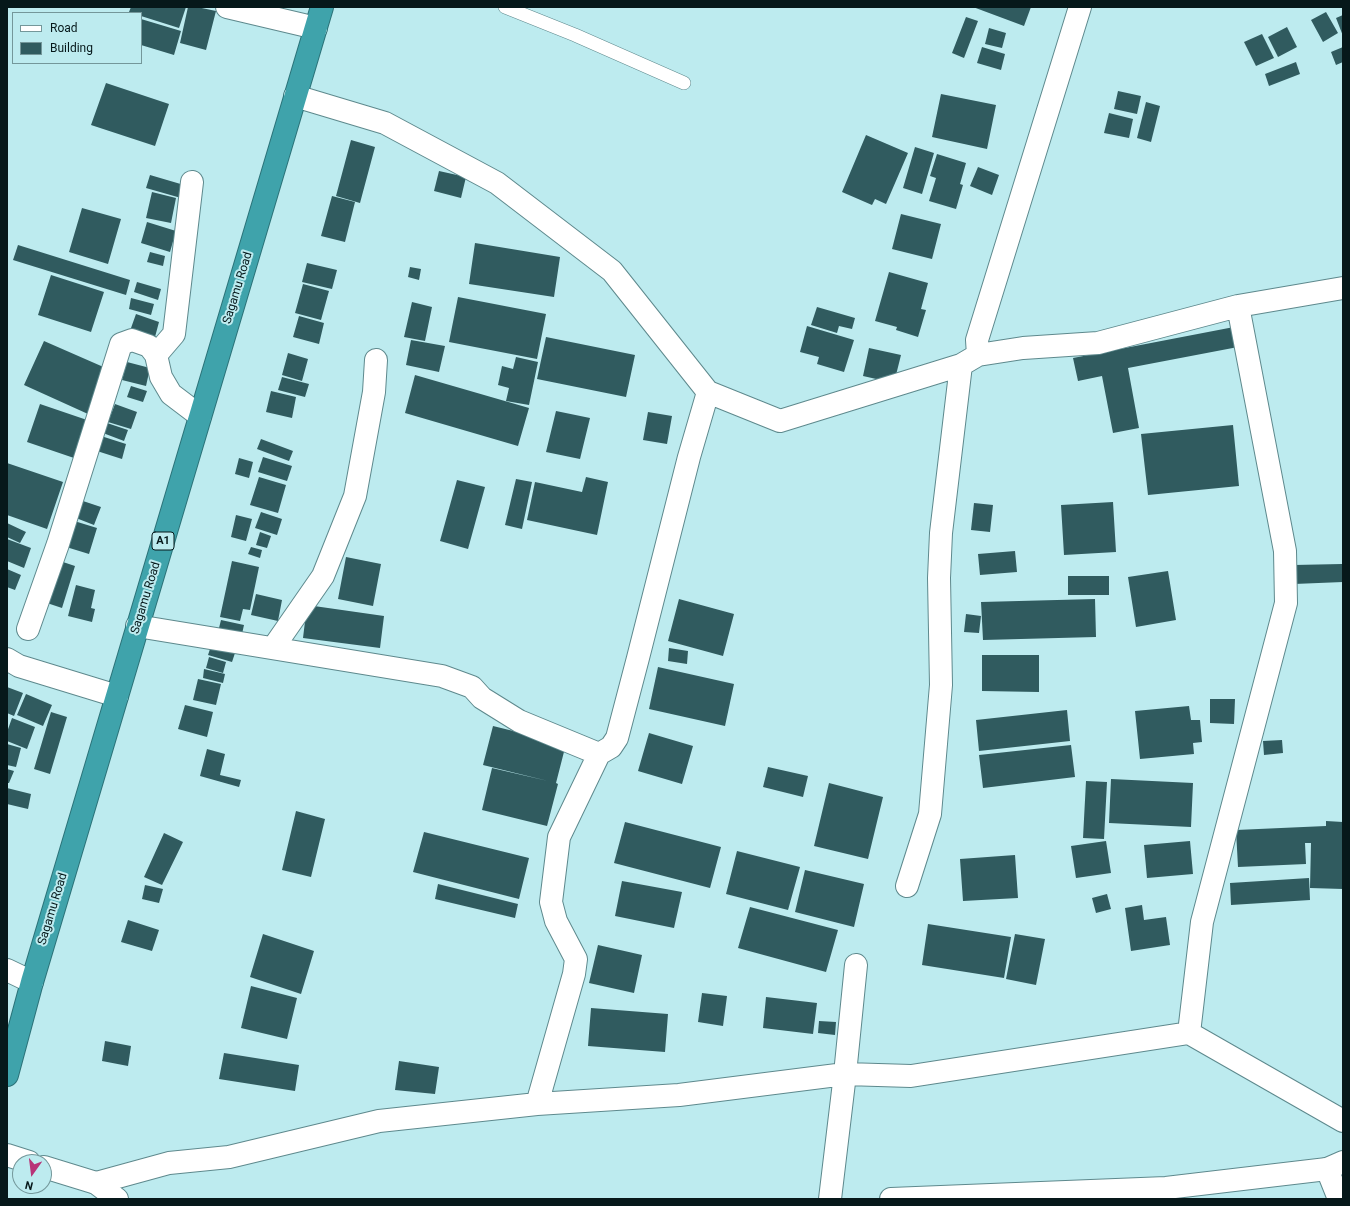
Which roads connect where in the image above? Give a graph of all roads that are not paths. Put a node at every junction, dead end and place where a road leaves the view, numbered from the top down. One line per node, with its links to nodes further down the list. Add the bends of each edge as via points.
1 (322, 7): 5 (highway, Sagamu Road / A1)
2 (505, 7): 6 (lane)
3 (1080, 7): 13 (street)
4 (235, 8): 5 (street)
5 (316, 28): 7 (highway, Sagamu Road / A1)
6 (684, 82)
7 (295, 96): 14 (street, via 385,124 497,183 612,271); 15 (highway, Sagamu Road / A1)
8 (192, 182): 11 (street, via 174,334)
9 (1343, 288): 10 (street)
10 (1238, 306): 13 (street, via 1098,343 1023,348); 26 (street, via 1285,551 1286,602 1202,922)
11 (156, 355): 15 (street, via 161,376 171,394); 17 (street, via 149,346 132,340 121,344 58,544)
12 (376, 360): 18 (street, via 374,392 355,496 323,576)
13 (970, 360): 14 (street, via 780,421); 22 (street, via 940,533 941,685 930,814)
14 (708, 392): 21 (street, via 617,738 611,747)
15 (200, 416): 16 (highway, Sagamu Road / A1)
16 (138, 626): 18 (street); 20 (highway, Sagamu Road / A1)
17 (28, 629)
18 (273, 648): 21 (street, via 442,676 472,688 482,698 519,722)
19 (7, 659): 20 (street, via 19,666)
20 (117, 696): 25 (highway, Sagamu Road / A1)
21 (599, 754): 29 (street, via 559,837 551,902 556,921 576,959)
22 (907, 886)
23 (856, 965): 27 (street)
24 (7, 970): 25 (street)
25 (32, 982): 28 (highway, Sagamu Road / A1)
26 (1189, 1033): 27 (street, via 911,1076); 30 (street)
27 (845, 1074): 29 (street, via 679,1095); 35 (street)
28 (7, 1075)
29 (537, 1104): 33 (street, via 379,1121 229,1157 169,1163)
30 (1343, 1121)
31 (1335, 1166): 36 (street, via 1166,1188); 37 (street)
32 (52, 1170): 33 (street)
33 (96, 1184): 34 (street)
34 (117, 1199)
35 (830, 1199)
36 (891, 1199)
37 (1339, 1199)

